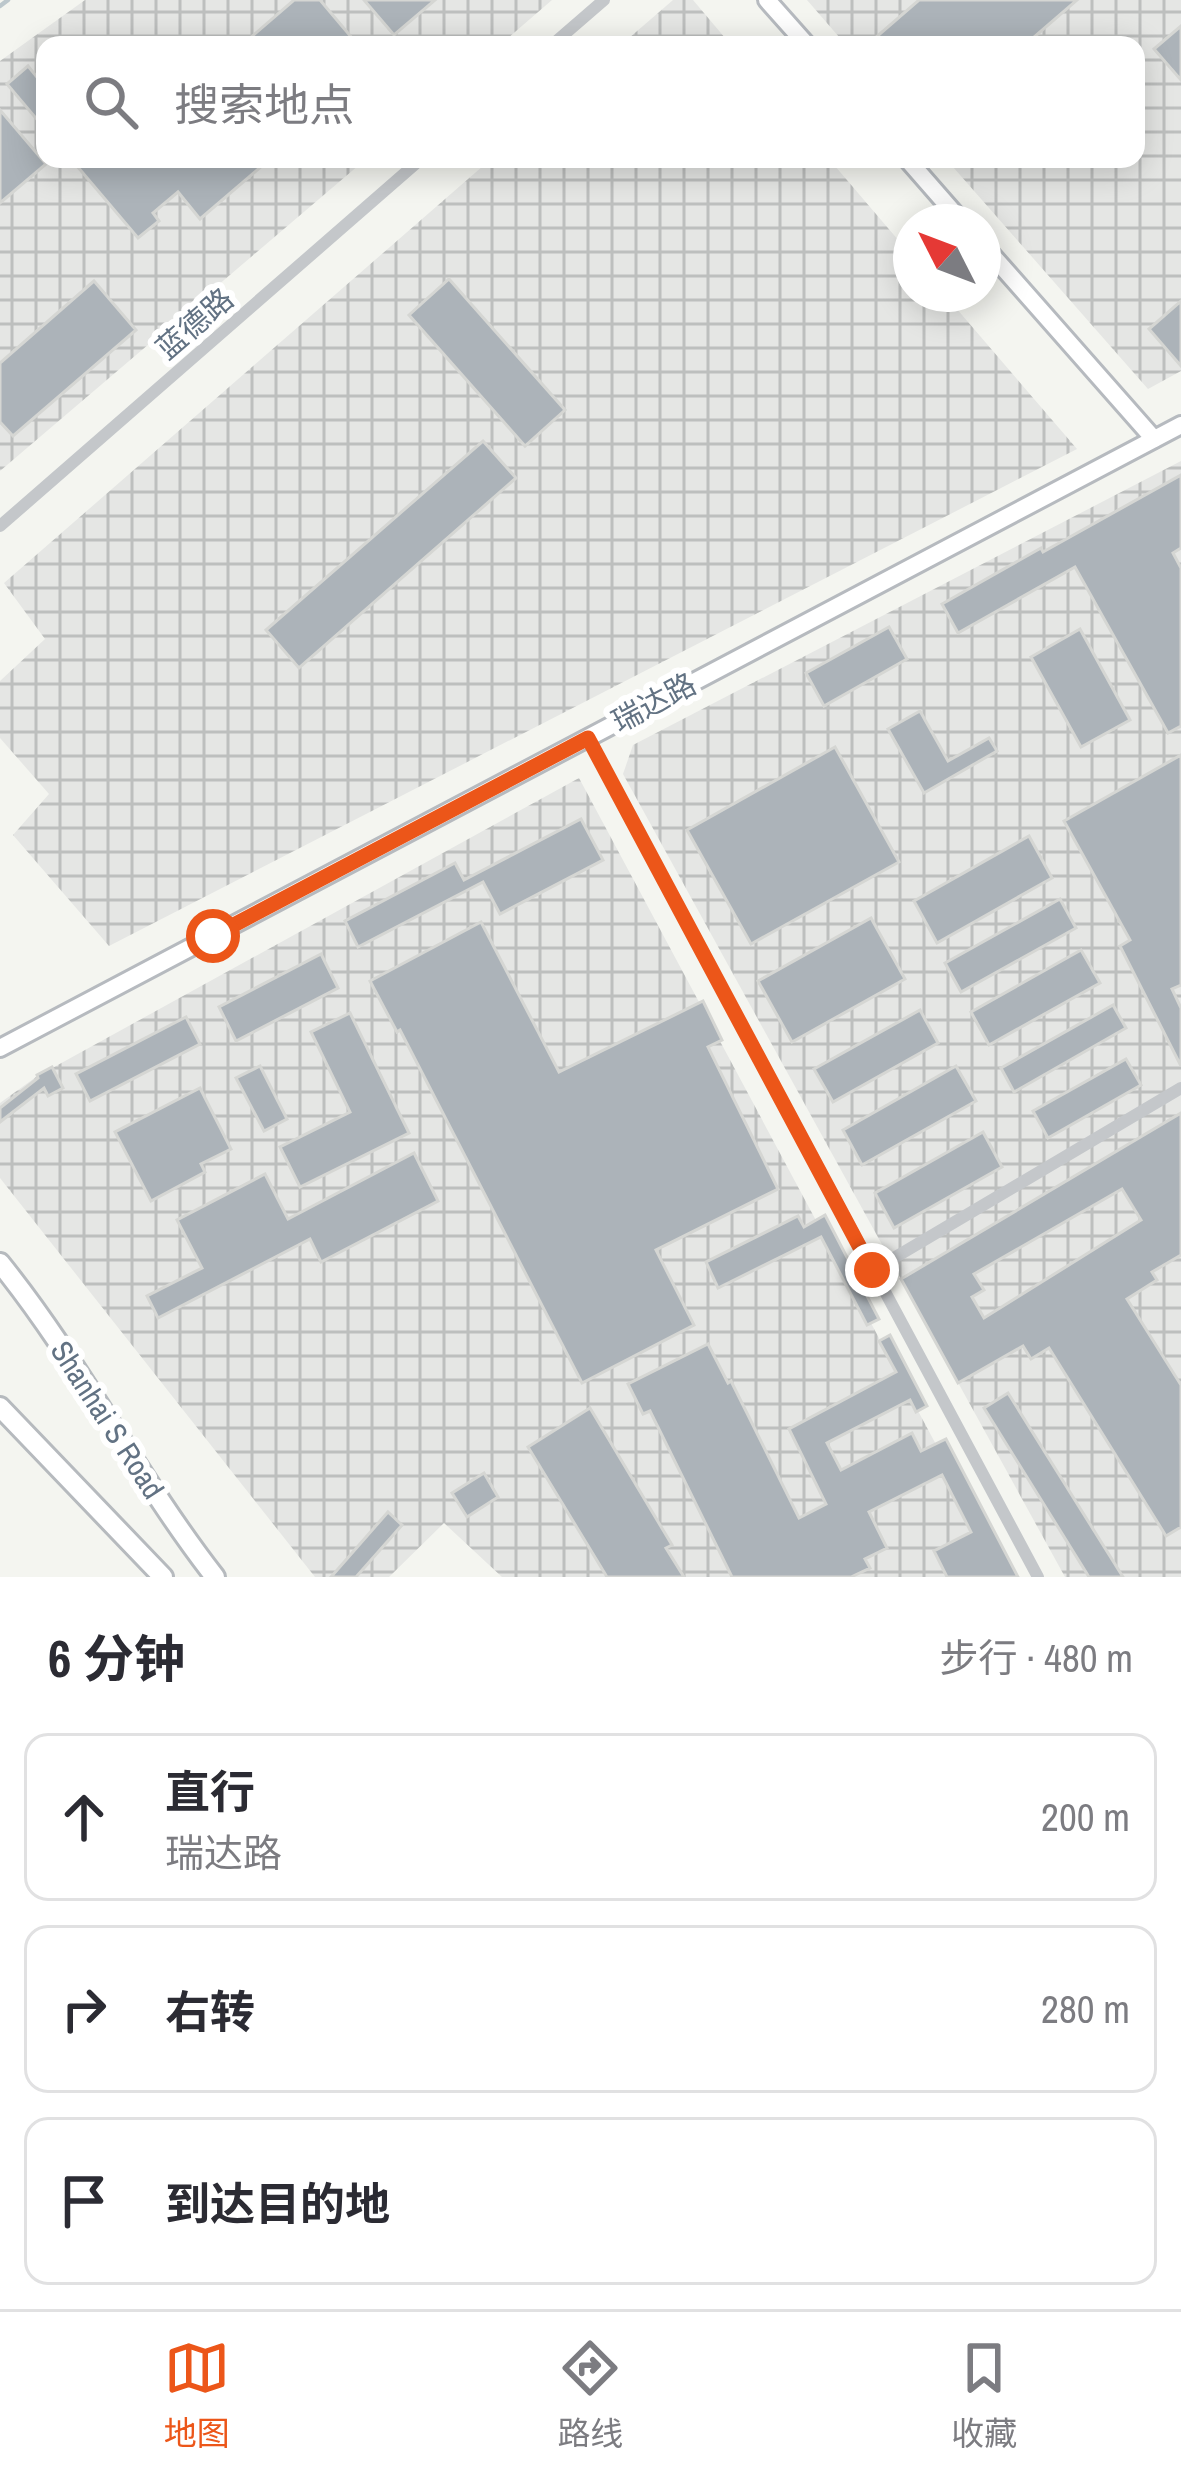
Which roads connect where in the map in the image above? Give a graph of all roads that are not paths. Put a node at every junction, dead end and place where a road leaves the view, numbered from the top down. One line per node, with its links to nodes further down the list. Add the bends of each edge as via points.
1 (604, 0): 3 (street)
2 (767, 0): 4 (street)
3 (562, 36)
4 (798, 36)
5 (412, 168): 11 (street, 蓝德路)
6 (915, 168): 7 (street)
7 (946, 204)
8 (1001, 266): 10 (street)
9 (1181, 424): 10 (street, 瑞达路)
10 (1154, 440): 12 (street, 瑞达路)
11 (0, 526)
12 (588, 738): 13 (street, 瑞达路); 16 (street)
13 (0, 1048)
14 (1181, 1088): 16 (street)
15 (0, 1263): 19 (main road, Shanhai S Road)
16 (872, 1270): 20 (street)
17 (0, 1407): 18 (main road, Shanhai S Road)
18 (163, 1577)
19 (215, 1577)
20 (1038, 1577)

